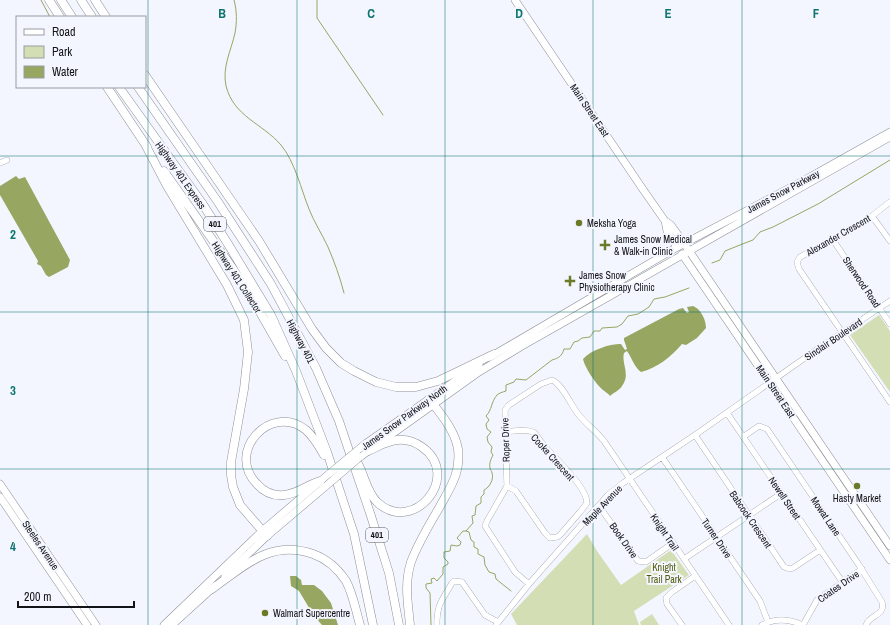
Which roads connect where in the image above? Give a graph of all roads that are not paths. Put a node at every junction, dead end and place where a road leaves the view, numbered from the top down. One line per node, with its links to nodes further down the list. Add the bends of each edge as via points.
1 (49, 0): 6 (highway)
2 (61, 0): 7 (highway)
3 (81, 0): 8 (highway)
4 (95, 0): 9 (highway)
5 (515, 0): 23 (main road, Main Street East, via 665,220 671,225)
6 (59, 16)
7 (71, 16)
8 (91, 16)
9 (105, 16)
10 (146, 76): 30 (highway, via 259,241 312,329 341,363 376,382 396,387 416,387 438,381)
11 (108, 88): 16 (highway, Highway 401 Collector / 401)
12 (120, 88): 31 (highway, Highway 401 Express / 401, via 202,203 228,244 271,315)
13 (139, 88): 39 (highway, Highway 401 / 401, via 271,284 316,368)
14 (890, 132): 23 (main road, James Snow Parkway)
15 (890, 137): 24 (main road, James Snow Parkway)
16 (145, 144): 31 (highway, Highway 401 Collector / 401, via 245,286); 51 (highway, via 167,186 227,284 244,320 248,352 231,475 240,505)
17 (7, 160): 18 (street)
18 (0, 163)
19 (890, 202): 20 (street, Alexander Crescent)
20 (872, 216): 21 (street, Alexander Crescent); 22 (street)
21 (833, 240): 27 (street, Sherwood Road); 29 (street, Alexander Crescent, via 800,257 797,262 799,269)
22 (890, 241)
23 (679, 247): 24 (main road, Main Street East); 25 (street, Main Street East); 30 (main road, James Snow Parkway North)
24 (689, 250): 25 (main road, James Snow Parkway); 32 (main road, Main Street East)
25 (682, 254): 32 (main road, Main Street East); 33 (main road, James Snow Parkway North, via 522,346)
26 (890, 301): 27 (street, Sinclair Boulevard)
27 (880, 308): 28 (street, Sherwood Road); 29 (street, Sinclair Boulevard)
28 (890, 324)
29 (843, 333): 32 (street, Sinclair Boulevard); 34 (street)
30 (494, 354): 33 (main road, James Snow Parkway North)
31 (296, 371): 48 (highway, Highway 401 / 401)
32 (773, 381): 35 (street, Maple Avenue); 54 (main road, Main Street East); 57 (main road, Main Street East)
33 (431, 402): 40 (main road, James Snow Parkway North); 72 (highway, via 452,433 458,448 458,467 452,485 429,524 411,563 406,599)
34 (890, 402)
35 (727, 413): 37 (street, Maple Avenue); 38 (street, Newell Street)
36 (505, 432): 42 (street, Roper Drive, via 506,407 548,380 554,381 579,415 599,434); 45 (street, Roper Drive); 45 (street, Cooke Crescent, via 534,433 564,466 585,495 587,503 560,535 550,538 516,491)
37 (695, 435): 41 (street, Maple Avenue); 50 (street, Babcock Crescent)
38 (743, 437): 46 (street, Newell Street); 58 (street, Mowat Lane, via 759,426 767,429)
39 (348, 448): 40 (highway, via 362,472 370,493 385,508 409,511 419,508 430,498 436,485 437,470 431,456 422,447 411,441 398,440); 71 (highway, Highway 401 / 401, via 389,573)
40 (367, 448): 43 (main road, James Snow Parkway North, bridge, via 360,457); 43 (main road, James Snow Parkway North, bridge, via 330,473)
41 (662, 457): 42 (street, Maple Avenue); 52 (street, Turner Drive)
42 (629, 479): 49 (street, Maple Avenue); 53 (street, Knight Trail)
43 (323, 483): 48 (highway, via 312,483 291,494 279,495 264,490 252,479 248,468 247,452 251,441 262,429 272,424 288,423 303,428 317,442); 51 (main road, James Snow Parkway North)
44 (0, 484): 66 (main road, Steeles Avenue)
45 (507, 486): 61 (street, via 485,526 515,572)
46 (782, 493): 50 (street); 55 (street, Newell Street)
47 (0, 497): 65 (main road, Steeles Avenue)
48 (342, 497): 70 (highway, Highway 401 / 401, via 354,534)
49 (599, 506): 53 (street, Book Drive, via 638,561 646,562); 61 (street, Maple Avenue)
50 (749, 515): 52 (street); 55 (street, Babcock Crescent, via 784,567 793,568)
51 (265, 534): 62 (main road, James Snow Parkway North); 67 (main road, James Snow Parkway North)
52 (716, 538): 56 (street); 63 (street, Turner Drive, via 760,601)
53 (673, 543): 56 (street, Knight Trail)
54 (890, 546)
55 (820, 550): 60 (street, Newell Street)
56 (684, 559): 59 (street, Knight Trail)
57 (890, 560)
58 (862, 569): 60 (street, Coates Drive); 78 (street, Mowat Lane, via 884,606)
59 (695, 576): 74 (street, via 666,598 667,604); 75 (street, Knight Trail)
60 (842, 583): 77 (street, Coates Drive, via 815,602)
61 (529, 584): 64 (street, Maple Avenue)
62 (212, 589): 68 (main road, James Snow Parkway North); 69 (highway, via 251,560 266,553 282,549 307,552 329,562 338,570 346,582)
63 (768, 622): 76 (street); 77 (street, via 784,620)
64 (497, 624): 73 (street, via 485,615 462,582 454,581 438,607)
65 (87, 625)
66 (96, 625)
67 (164, 625)
68 (172, 625)
69 (360, 625)
70 (373, 625)
71 (399, 625)
72 (410, 625)
73 (437, 625)
74 (682, 625)
75 (729, 625)
76 (762, 625)
77 (803, 625)
78 (866, 625)

